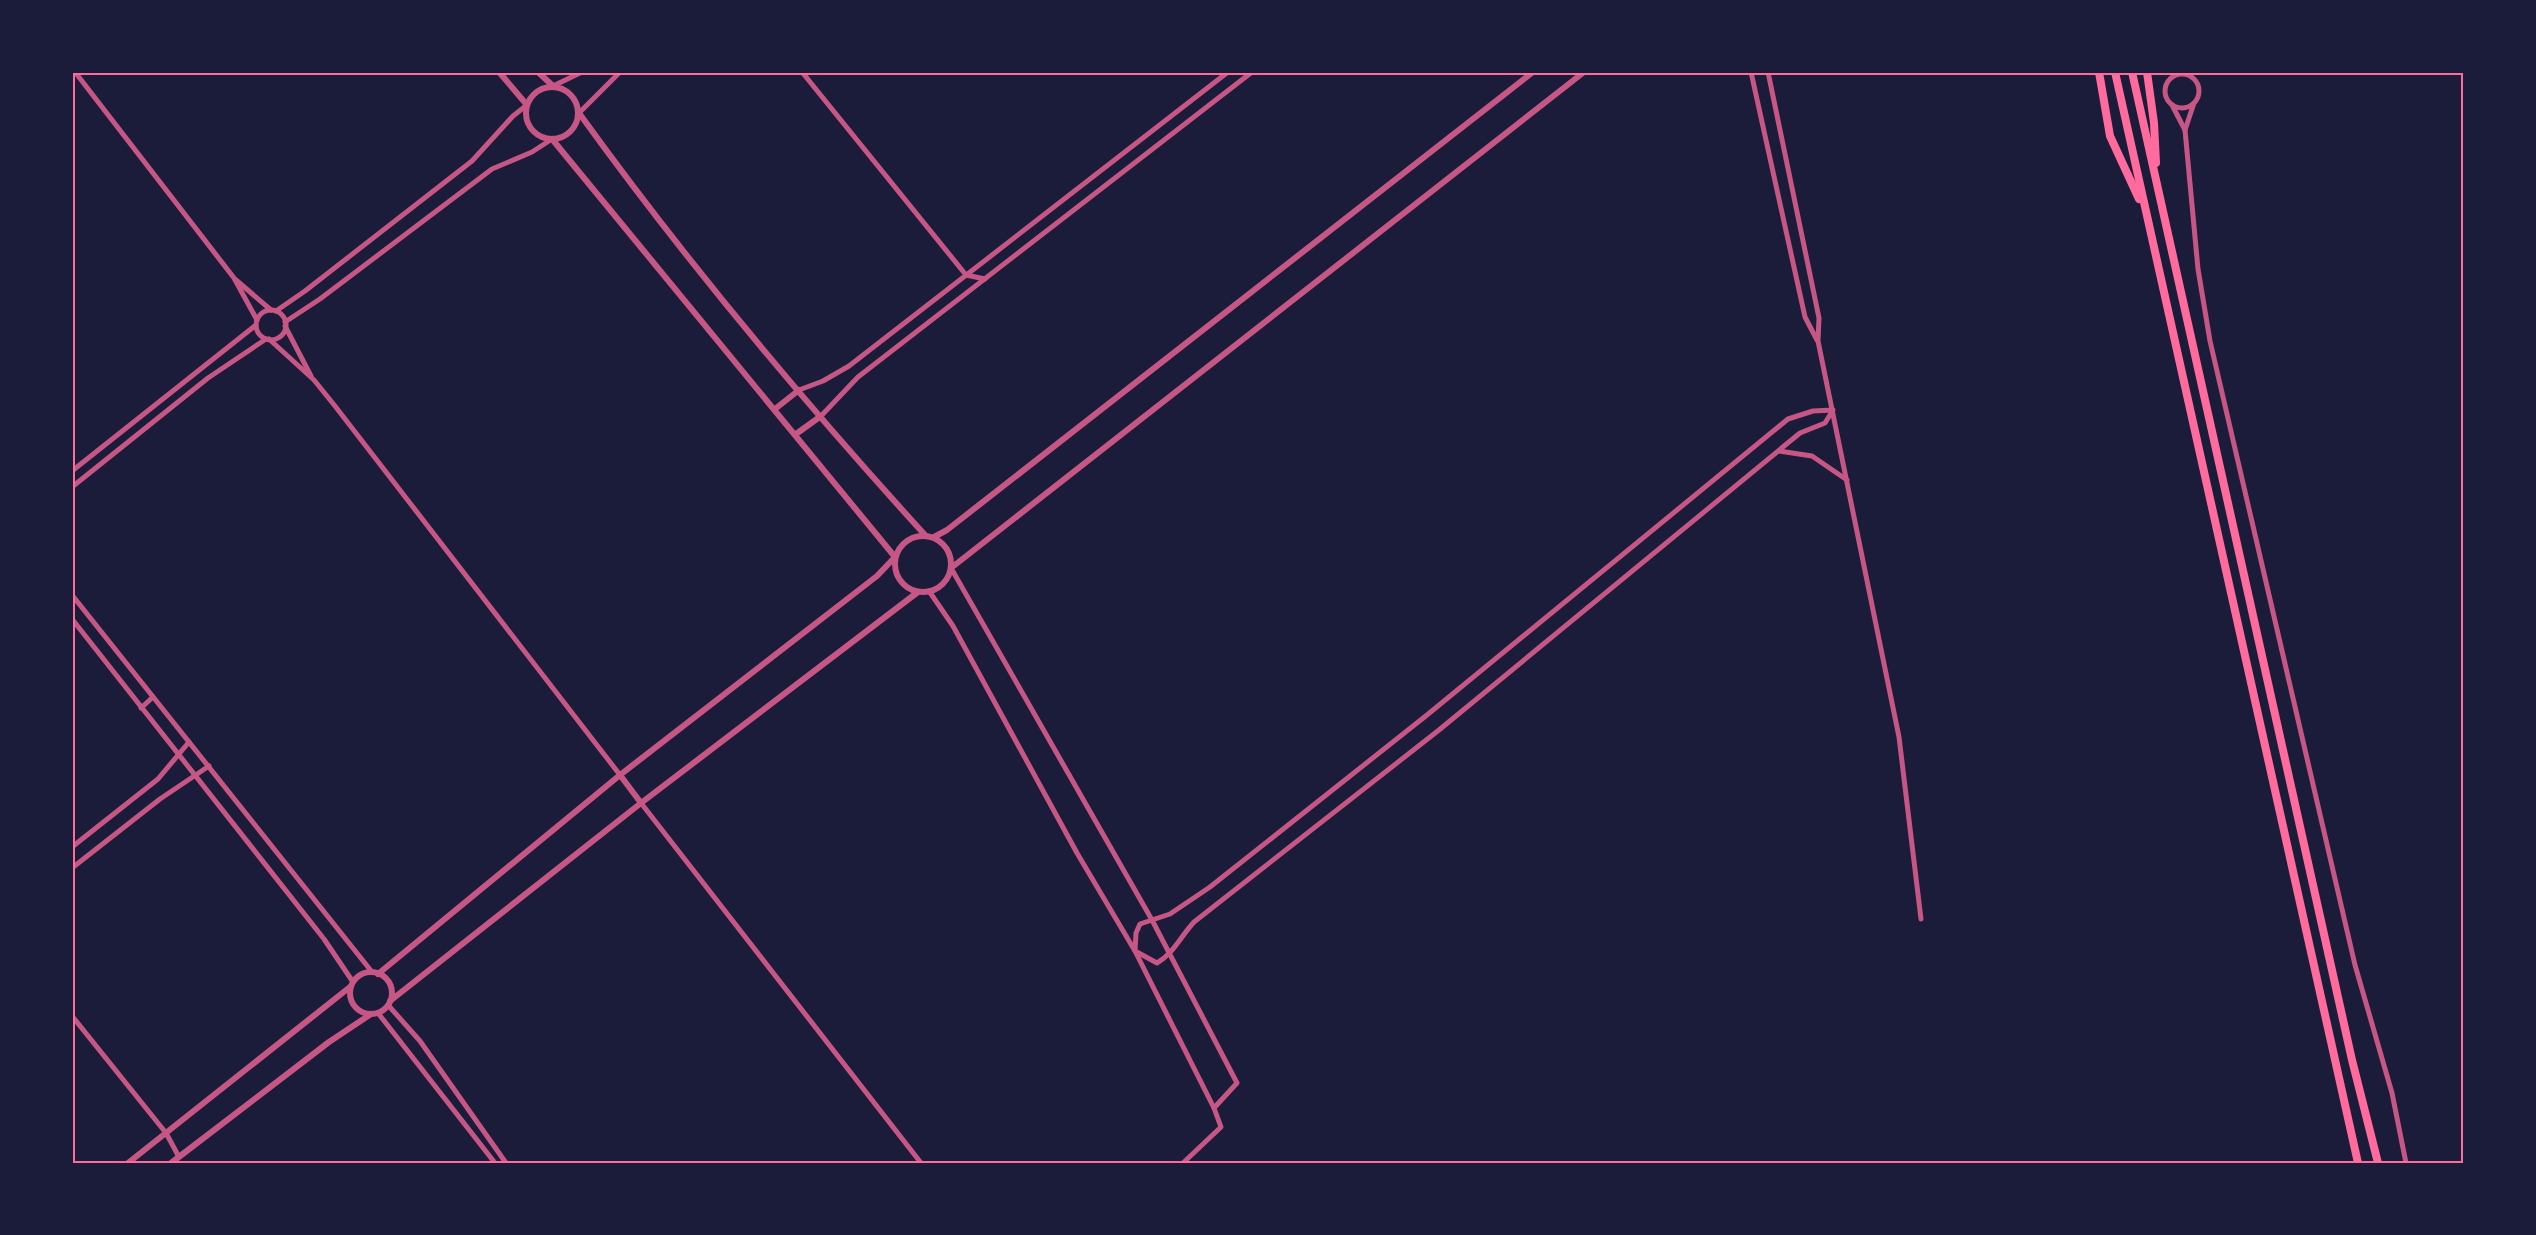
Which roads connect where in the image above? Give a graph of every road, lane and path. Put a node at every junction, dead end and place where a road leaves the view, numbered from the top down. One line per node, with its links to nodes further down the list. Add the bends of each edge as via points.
1 (75, 72): 36 (street)
2 (499, 72): 24 (street)
3 (538, 72): 20 (street)
4 (582, 72): 20 (street)
5 (620, 72): 28 (street)
6 (802, 72): 35 (street)
7 (1228, 72): 21 (street)
8 (1252, 72): 22 (street)
9 (1533, 72): 56 (street, via 947,531)
10 (1584, 72): 58 (street)
11 (1751, 72): 27 (street)
12 (1768, 72): 25 (street)
13 (2099, 72): 34 (highway, via 2110,136)
14 (2115, 72): 34 (highway)
15 (2132, 72): 31 (highway)
16 (2147, 72): 31 (highway)
17 (2165, 72): 19 (street)
18 (2186, 74): 19 (street, via 2173,76); 23 (street, via 2198,85)
19 (2166, 83): 26 (street, via 2165,93)
20 (553, 86): 24 (street, via 539,90); 28 (street, via 573,96)
21 (1205, 90): 22 (street); 32 (street)
22 (1214, 101): 33 (street)
23 (2194, 103): 26 (street, via 2181,108); 29 (street)
24 (527, 105): 30 (street, via 532,130); 38 (street, via 472,161 305,291)
25 (1774, 105): 27 (street); 42 (street, via 1819,318)
26 (2172, 105): 29 (street)
27 (1760, 108): 42 (street, via 1805,317)
28 (579, 113): 30 (street, via 569,133); 44 (street, via 619,169)
29 (2185, 130): 95 (street, via 2198,269 2210,341 2355,965 2392,1093)
30 (552, 139): 40 (street, via 492,169); 45 (street)
31 (2156, 184): 94 (highway)
32 (1072, 192): 33 (street); 35 (street)
33 (1081, 204): 37 (street)
34 (2145, 211): 93 (highway)
35 (966, 275): 37 (street); 44 (street, via 849,366)
36 (234, 278): 38 (street); 39 (street)
37 (985, 279): 47 (street, via 858,377)
38 (273, 310): 39 (street, via 262,313); 40 (street)
39 (256, 322): 41 (street, via 259,334); 49 (street)
40 (285, 323): 41 (street, via 280,336); 43 (street)
41 (267, 339): 43 (street); 51 (street, via 208,378)
42 (1818, 341): 46 (street)
43 (314, 380): 70 (street)
44 (798, 390): 45 (street); 47 (street)
45 (775, 409): 48 (street)
46 (1833, 410): 50 (street, via 1825,423 1800,433); 53 (street); 76 (street, via 1812,411 1788,419 1210,887 1170,914)
47 (821, 416): 48 (street); 55 (street)
48 (796, 434): 57 (street)
49 (101, 448): 51 (street); 52 (street)
50 (1779, 451): 53 (street, via 1812,456); 78 (street, via 1439,730 1194,922)
51 (108, 458): 54 (street)
52 (72, 471)
53 (1847, 480): 75 (street, via 1899,736)
54 (72, 487)
55 (925, 535): 56 (street); 57 (street, via 905,541)
56 (934, 537): 58 (street, via 946,546)
57 (895, 557): 60 (street, via 900,580); 70 (street, via 877,576)
58 (951, 568): 59 (street, via 940,586); 76 (street)
59 (929, 591): 60 (street); 77 (street, via 953,626 1077,853)
60 (918, 592): 72 (street)
61 (72, 595): 63 (street)
62 (72, 619): 64 (street)
63 (95, 626): 64 (street); 65 (street)
64 (85, 634): 66 (street)
65 (153, 697): 66 (street); 67 (street)
66 (141, 708): 68 (street)
67 (189, 742): 68 (street); 69 (street)
68 (177, 754): 71 (street); 73 (street, via 158,779)
69 (208, 766): 71 (street); 79 (street)
70 (620, 776): 72 (street); 79 (street)
71 (195, 777): 74 (street, via 160,799); 80 (street, via 324,939)
72 (641, 803): 81 (street); 91 (street)
73 (72, 847)
74 (72, 868)
75 (1921, 919)
76 (1152, 920): 77 (street, via 1140,924); 78 (street)
77 (1136, 951): 78 (street, via 1157,963); 84 (street)
78 (1170, 956): 84 (street, via 1237,1083)
79 (375, 973): 80 (street, via 361,975); 81 (street, via 391,987)
80 (352, 985): 82 (street, via 354,1006); 85 (street)
81 (389, 1003): 82 (street); 90 (street)
82 (374, 1014): 86 (street, via 329,1042); 89 (street)
83 (72, 1016): 85 (street)
84 (1214, 1108): 92 (street, via 1221,1127)
85 (166, 1133): 86 (street); 87 (street)
86 (179, 1156): 88 (street)
87 (128, 1163)
88 (171, 1163)
89 (495, 1163)
90 (506, 1163)
91 (921, 1163)
92 (1183, 1163)
93 (2358, 1163)
94 (2378, 1163)
95 (2406, 1163)

